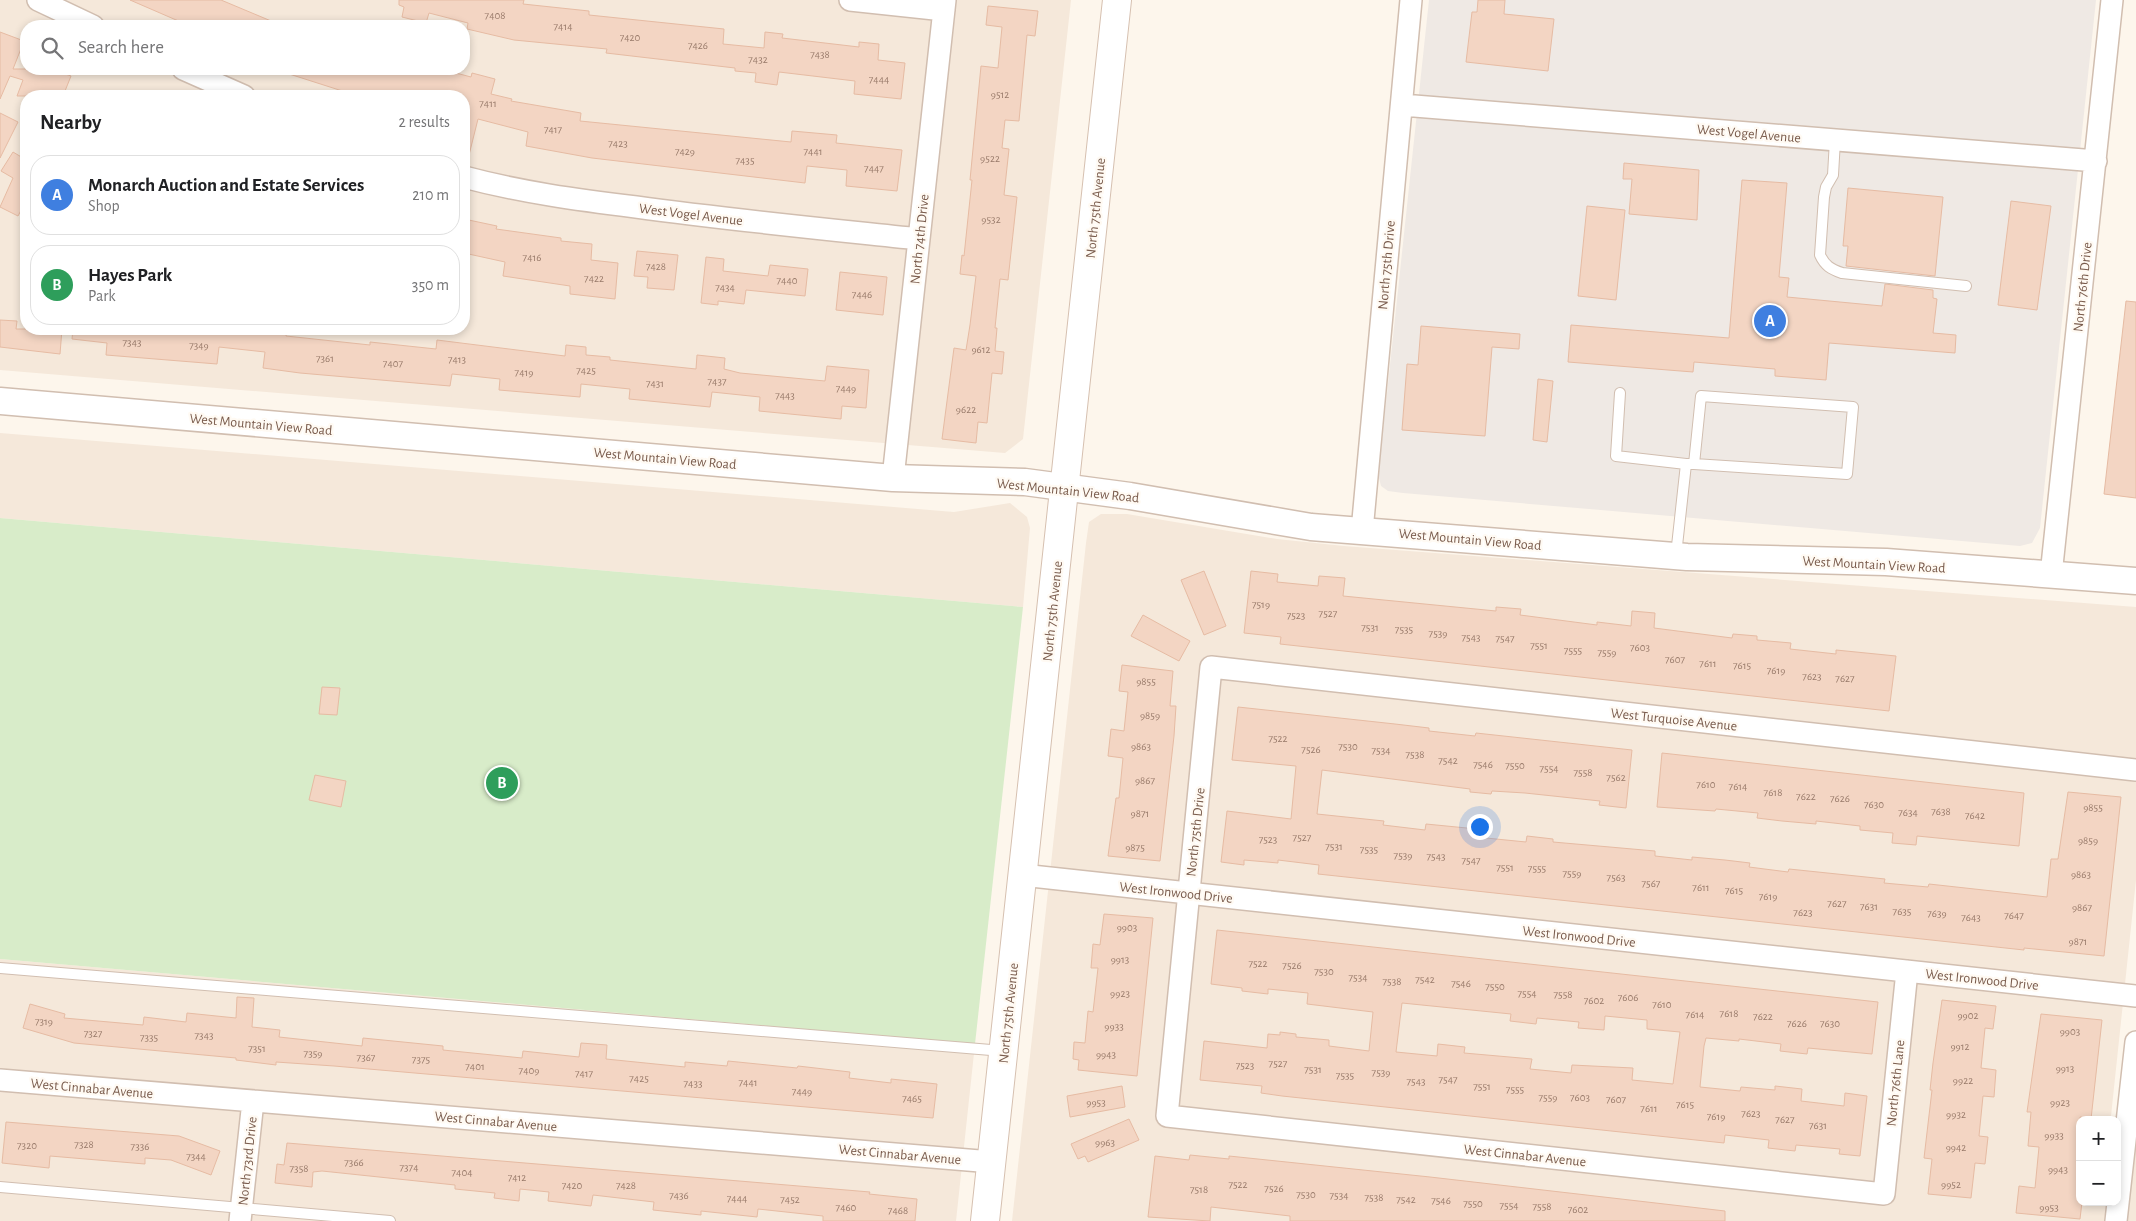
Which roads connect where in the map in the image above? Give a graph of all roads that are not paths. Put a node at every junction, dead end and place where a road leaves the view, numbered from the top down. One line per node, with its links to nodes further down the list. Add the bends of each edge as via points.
1 (38, 0): 7 (street)
2 (850, 0): 6 (street)
3 (1118, 0): 20 (main road, North 75th Avenue)
4 (1411, 0): 10 (street, North 75th Drive)
5 (2112, 0): 12 (street, North 76th Drive)
6 (944, 5): 14 (street, North 74th Drive)
7 (80, 20)
8 (191, 75): 9 (street)
9 (211, 90)
10 (1402, 105): 11 (street, West Vogel Avenue); 21 (street, North 75th Drive)
11 (1835, 140): 12 (street, West Vogel Avenue); 15 (lane, via 1833,175 1824,197 1820,255 1830,269)
12 (2096, 161): 23 (street, North 76th Drive)
13 (470, 179): 14 (street, West Vogel Avenue, via 499,187 684,214)
14 (919, 238): 19 (street, North 74th Drive)
15 (1966, 286)
16 (1620, 393): 18 (lane, via 1616,456)
17 (0, 401): 19 (street, West Mountain View Road)
18 (1690, 464): 18 (lane, via 1846,474 1853,407 1701,396); 22 (lane)
19 (893, 478): 20 (street, West Mountain View Road, via 1025,482)
20 (1065, 488): 21 (street, West Mountain View Road, via 1311,527); 27 (main road, North 75th Avenue)
21 (1362, 530): 22 (street, West Mountain View Road)
22 (1676, 556): 23 (street, West Mountain View Road, via 1886,562)
23 (2051, 575): 24 (street, West Mountain View Road)
24 (2136, 581)
25 (1211, 667): 26 (street, West Turquoise Avenue); 28 (street, North 75th Drive)
26 (2136, 770)
27 (1022, 874): 28 (street, West Ironwood Drive); 33 (main road, North 75th Avenue)
28 (1189, 893): 30 (street, West Ironwood Drive); 36 (street, North 75th Drive)
29 (0, 968): 33 (lane)
30 (1907, 971): 31 (street, West Ironwood Drive); 39 (street, North 76th Lane)
31 (2136, 996)
32 (2136, 1042): 43 (street)
33 (1004, 1051): 37 (main road, North 75th Avenue)
34 (0, 1080): 35 (street, West Cinnabar Avenue)
35 (253, 1101): 37 (street, West Cinnabar Avenue); 40 (street, North 73rd Drive)
36 (1166, 1116): 39 (street, West Cinnabar Avenue)
37 (992, 1162): 42 (main road, North 75th Avenue)
38 (0, 1187): 40 (lane)
39 (1884, 1194)
40 (241, 1214): 41 (lane)
41 (390, 1221)
42 (985, 1221)
43 (2116, 1221)

